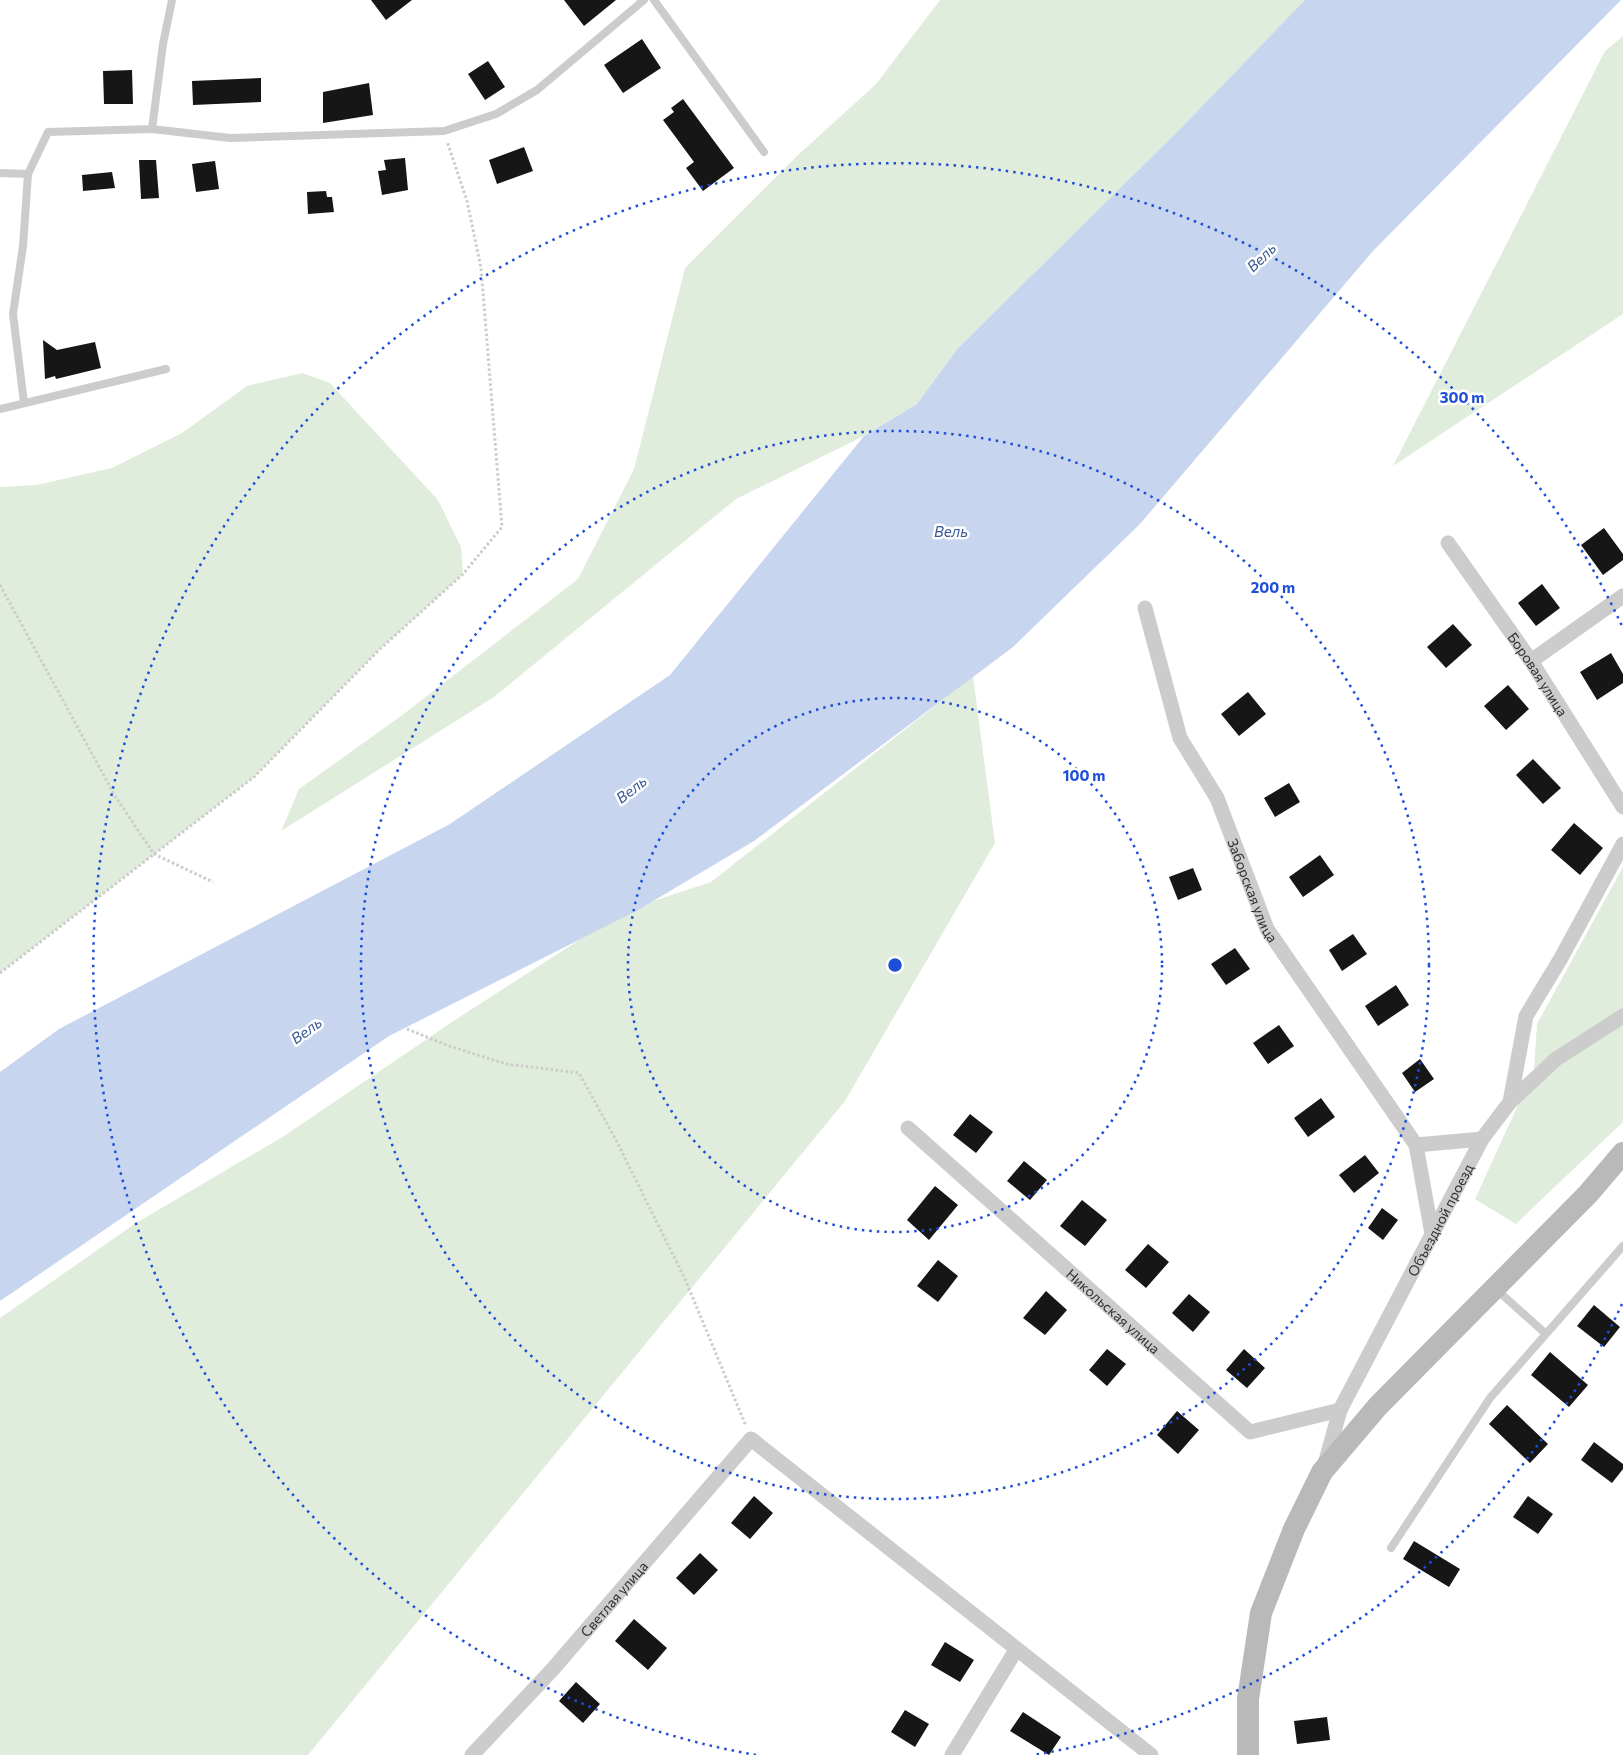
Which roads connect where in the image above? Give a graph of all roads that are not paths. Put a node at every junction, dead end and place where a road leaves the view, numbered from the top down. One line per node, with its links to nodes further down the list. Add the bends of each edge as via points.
1 (172, 0): 4 (lane)
2 (644, 0): 4 (lane, via 537,90 496,114 444,131 230,138)
3 (654, 0): 5 (lane)
4 (152, 129): 7 (lane, via 48,132)
5 (764, 152)
6 (0, 173): 7 (lane)
7 (28, 174): 9 (lane, via 23,246 13,314)
8 (166, 370): 9 (lane)
9 (24, 403): 10 (lane)
10 (0, 409)
11 (1448, 543): 14 (street, Боровая улица)
12 (1623, 596): 14 (street)
13 (1145, 608): 21 (street, Заборская улица, via 1180,738 1217,798 1267,929)
14 (1531, 661): 15 (street, Боровая улица)
15 (1623, 807)
16 (1623, 844): 18 (street, via 1526,1016)
17 (1623, 1016): 18 (street, Объездной проезд, via 1556,1059)
18 (1510, 1102): 20 (street, Объездной проезд)
19 (908, 1128): 27 (street, Никольская улица, via 1250,1432)
20 (1482, 1139): 21 (street); 23 (street, Объездной проезд)
21 (1416, 1145): 23 (street)
22 (1623, 1153): 25 (main road, via 1588,1194)
23 (1432, 1234): 27 (street, Объездной проезд)
24 (1623, 1246): 26 (lane)
25 (1494, 1288): 26 (lane); 28 (main road, via 1378,1406)
26 (1546, 1334): 29 (lane, via 1490,1398)
27 (1340, 1410): 28 (street, Объездной проезд)
28 (1322, 1472): 34 (main road, via 1294,1529 1261,1612 1248,1699)
29 (1391, 1548)
30 (1016, 1650): 31 (street, Светлая улица, via 751,1439 552,1670); 32 (street); 33 (street)
31 (472, 1755)
32 (952, 1755)
33 (1151, 1755)
34 (1248, 1755)

